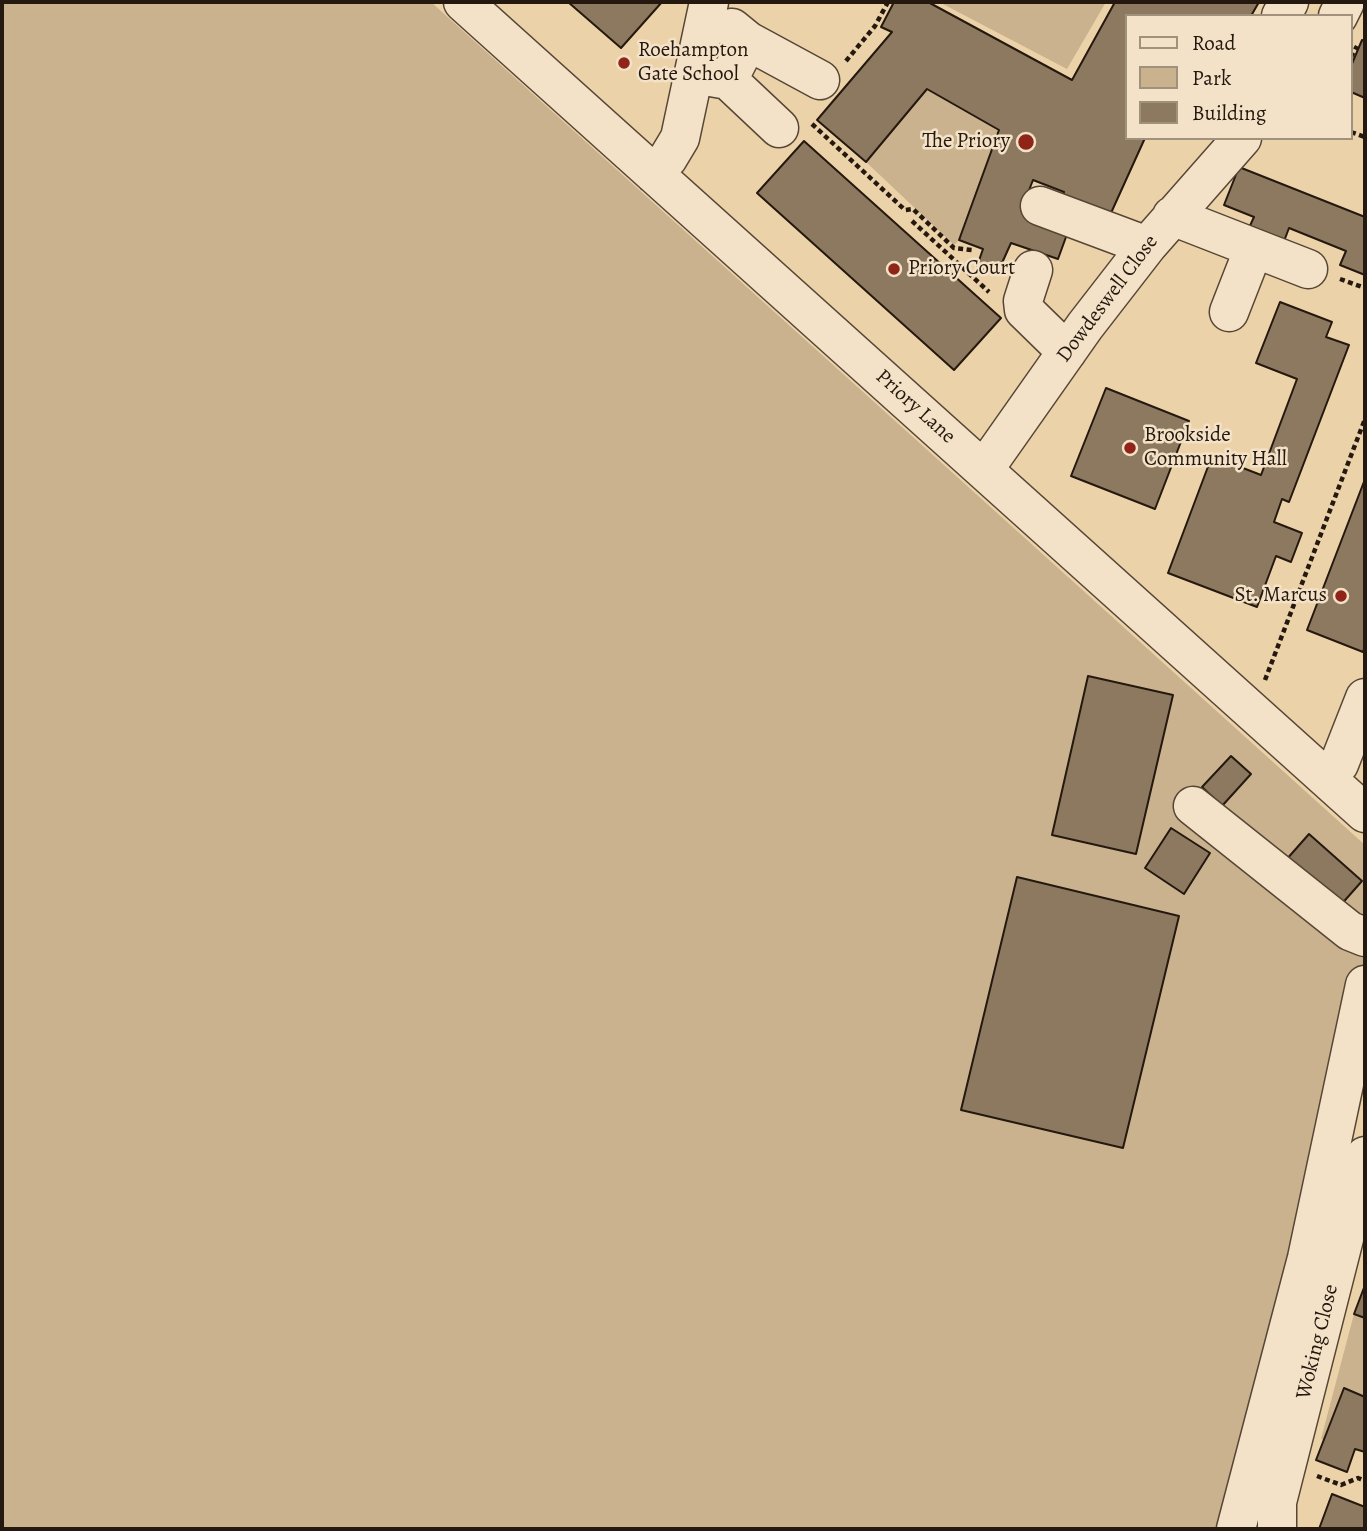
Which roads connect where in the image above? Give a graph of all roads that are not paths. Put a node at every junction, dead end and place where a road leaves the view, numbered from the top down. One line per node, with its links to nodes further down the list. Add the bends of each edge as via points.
1 (463, 2): 7 (street, Priory Lane)
2 (730, 23): 3 (street); 3 (street); 4 (street)
3 (711, 77): 5 (street); 7 (street, via 680,138)
4 (820, 80)
5 (792, 123)
6 (1240, 140): 9 (street, Dowdeswell Close)
7 (654, 174): 16 (street, Priory Lane)
8 (1040, 206): 10 (street)
9 (1172, 216): 10 (street, Dowdeswell Close); 11 (street)
10 (1147, 246): 15 (street, Dowdeswell Close)
11 (1254, 248): 12 (street); 14 (street)
12 (1308, 269)
13 (1033, 270): 15 (street, via 1024,310)
14 (1229, 312)
15 (1067, 352): 16 (street, Dowdeswell Close)
16 (983, 468): 18 (street, Priory Lane)
17 (1365, 698): 18 (street, via 1339,764)
18 (1326, 778): 20 (street, Priory Lane)
19 (1193, 806): 21 (street, via 1350,931)
20 (1365, 813)
21 (1365, 937)
22 (1365, 985): 24 (street, via 1307,1258)
23 (1365, 1156): 25 (street, Woking Close, via 1277,1502)
24 (1236, 1529)
25 (1277, 1529)

